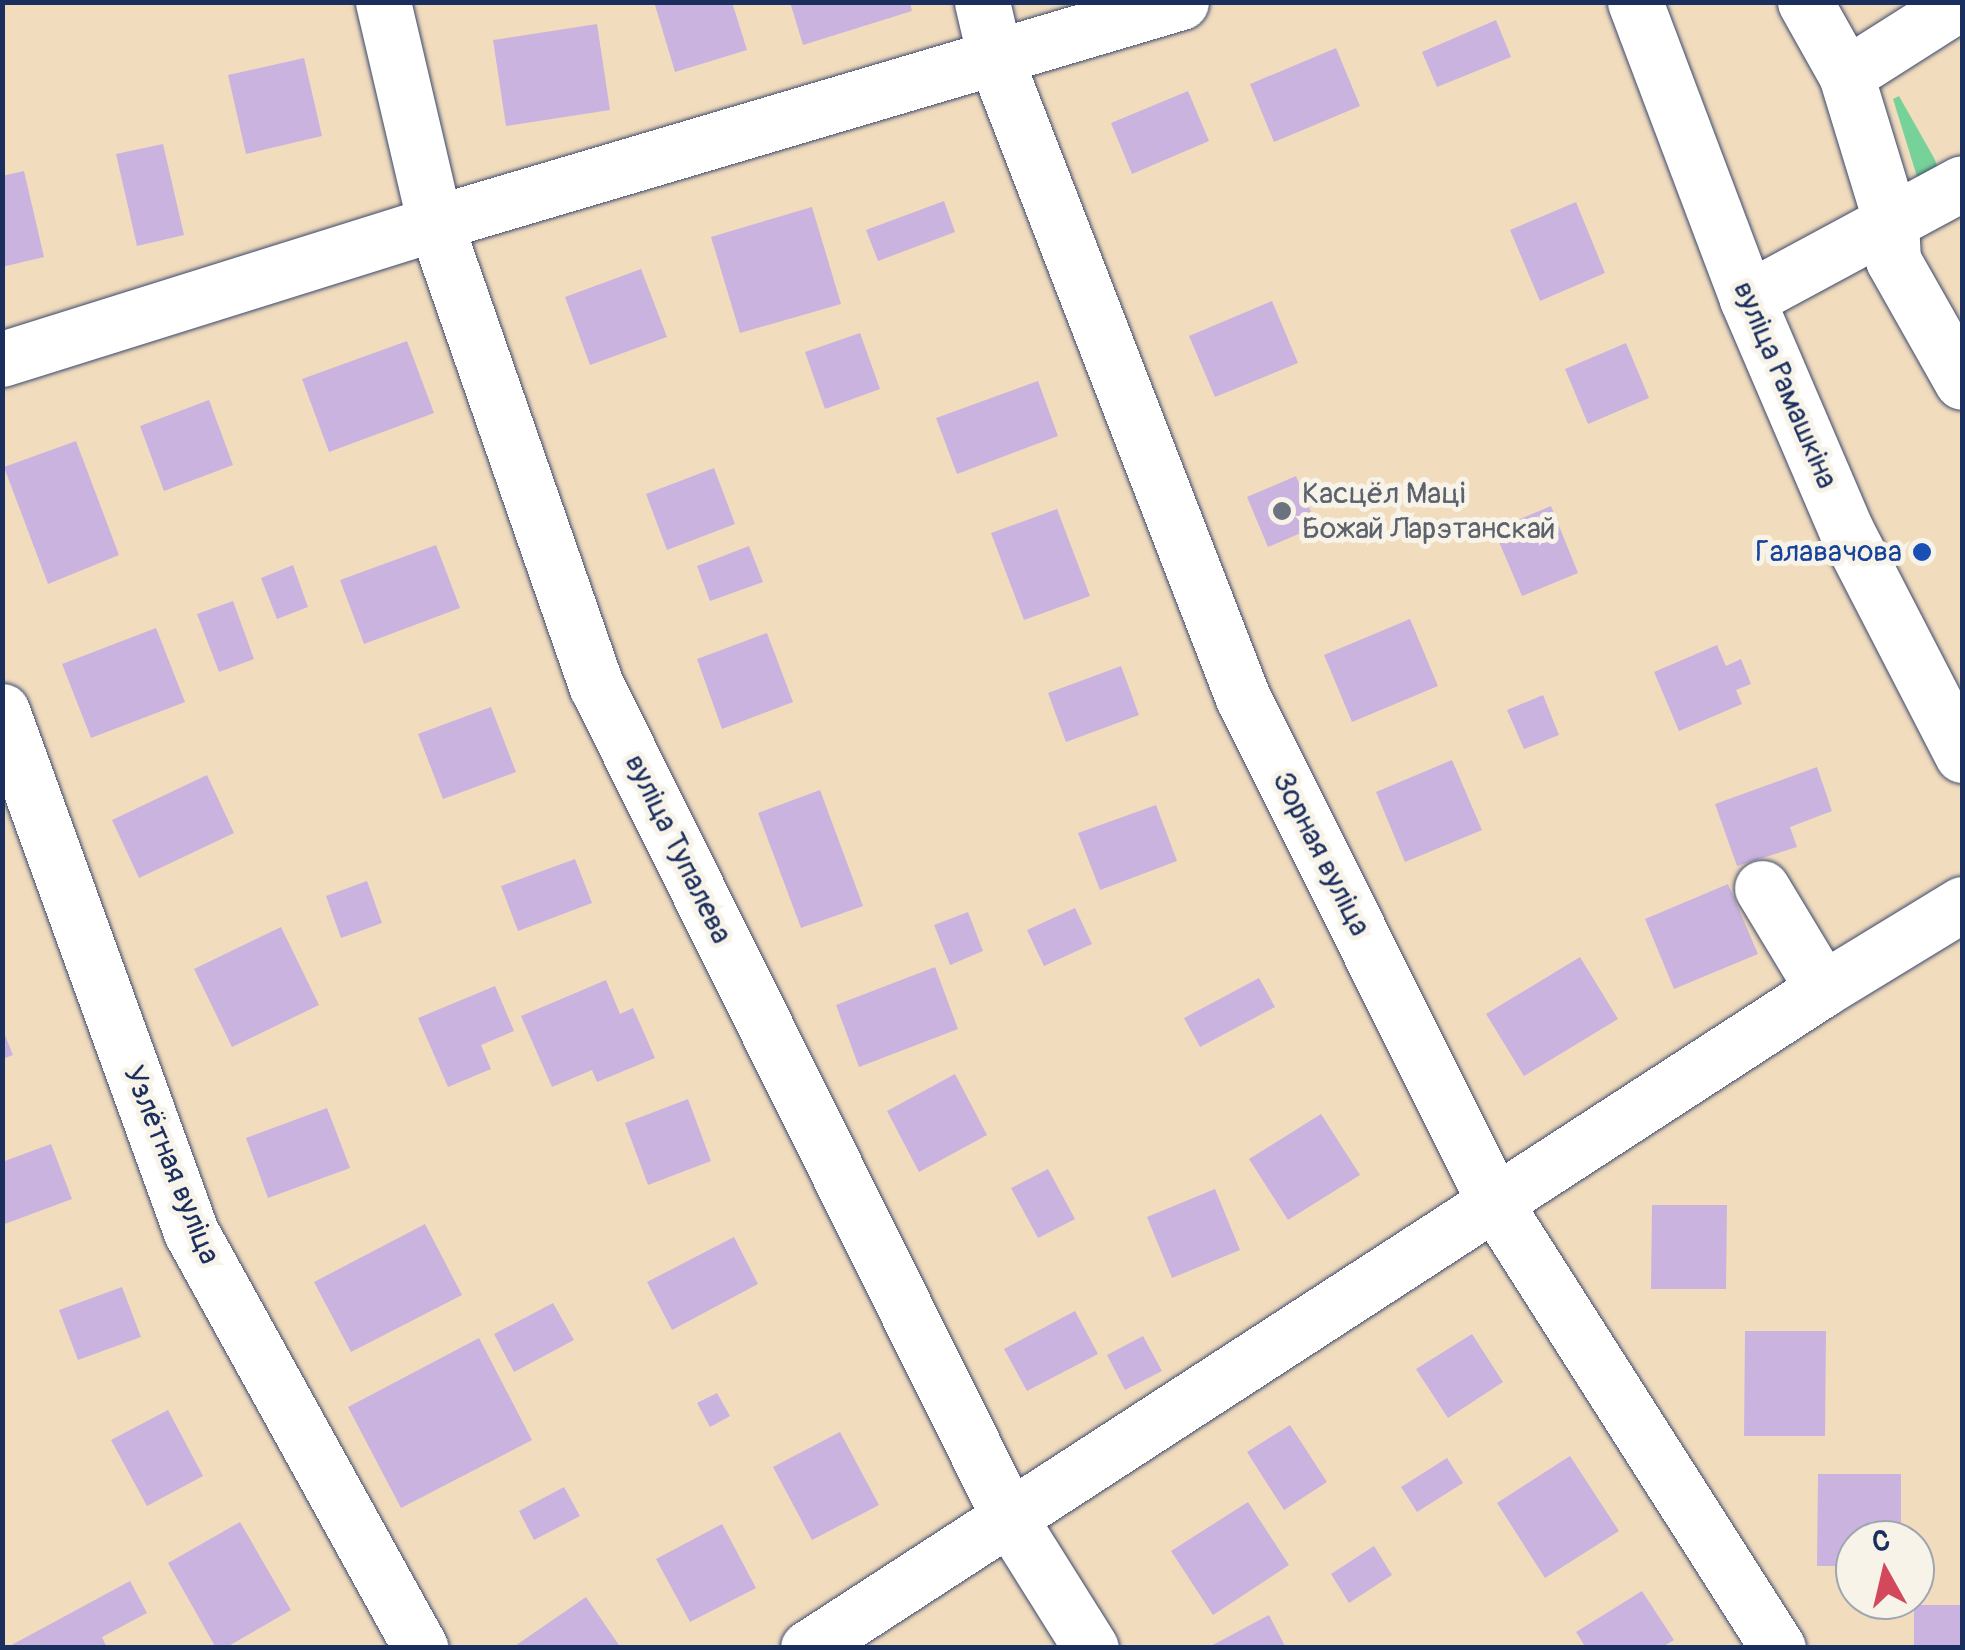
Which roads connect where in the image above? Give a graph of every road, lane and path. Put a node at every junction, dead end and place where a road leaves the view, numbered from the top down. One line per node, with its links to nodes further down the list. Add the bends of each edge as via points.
1 (382, 2): 11 (street, вуліца Тупалева)
2 (982, 2): 7 (street, Зорная вуліца)
3 (1180, 2): 7 (street)
4 (1635, 2): 12 (street, вуліца Рамашкіна)
5 (1806, 2): 8 (street)
6 (1961, 2): 8 (street)
7 (995, 58): 11 (street); 20 (street, Зорная вуліца, via 1243,698)
8 (1846, 75): 10 (street)
9 (1962, 183): 10 (street)
10 (1891, 222): 12 (street); 14 (street, via 1893,260)
11 (435, 223): 13 (street); 21 (street, вуліца Тупалева, via 597,687)
12 (1747, 299): 16 (street, вуліца Рамашкіна, via 1848,532)
13 (2, 359)
14 (1962, 382)
15 (2, 710): 22 (street, Узлётная вуліца, via 191,1232)
16 (1962, 755)
17 (1762, 888): 19 (street)
18 (1962, 904): 19 (street)
19 (1823, 989): 20 (street)
20 (1496, 1204): 21 (street); 25 (street, Зорная вуліца)
21 (1010, 1519): 23 (street); 24 (street, вуліца Тупалева)
22 (422, 1648)
23 (808, 1648)
24 (1091, 1648)
25 (1778, 1648)

